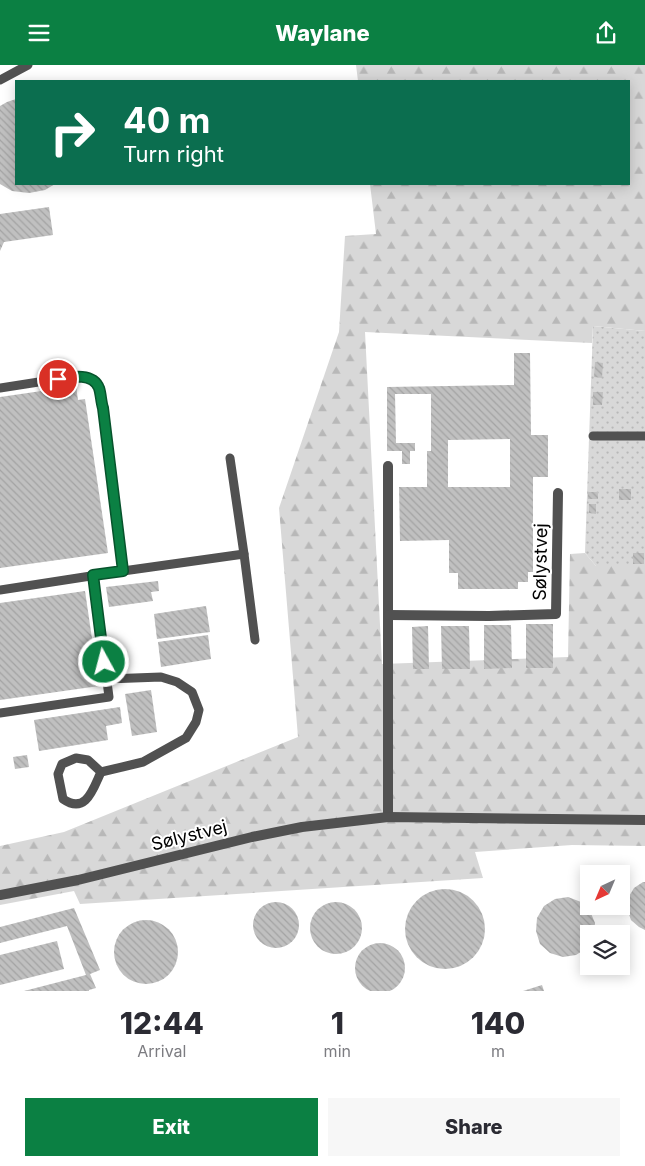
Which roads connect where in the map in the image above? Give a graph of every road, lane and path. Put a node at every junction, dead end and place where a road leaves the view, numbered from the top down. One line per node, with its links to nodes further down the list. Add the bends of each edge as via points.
1 (28, 65): 2 (lane)
2 (0, 80)
3 (0, 388): 10 (lane, via 77,376 98,386)
4 (645, 435): 5 (lane)
5 (593, 436)
6 (230, 458): 9 (lane)
7 (388, 466): 13 (street)
8 (558, 493): 13 (street, Sølystvej, via 556,614)
9 (244, 554): 10 (lane); 14 (lane)
10 (123, 571): 11 (lane)
11 (93, 575): 12 (lane); 15 (lane)
12 (0, 590)
13 (388, 615): 18 (street)
14 (255, 640)
15 (106, 679): 16 (lane, via 109,697); 17 (lane, via 160,677 177,682 192,692 199,710 196,722 186,737 143,762)
16 (0, 713)
17 (101, 772): 17 (lane, via 88,760 76,758 62,764 58,774 62,799 70,804 80,804 89,797)
18 (388, 817): 19 (street, Sølystvej); 20 (street, Sølystvej, via 302,827 252,837 78,880)
19 (645, 820)
20 (0, 895)

